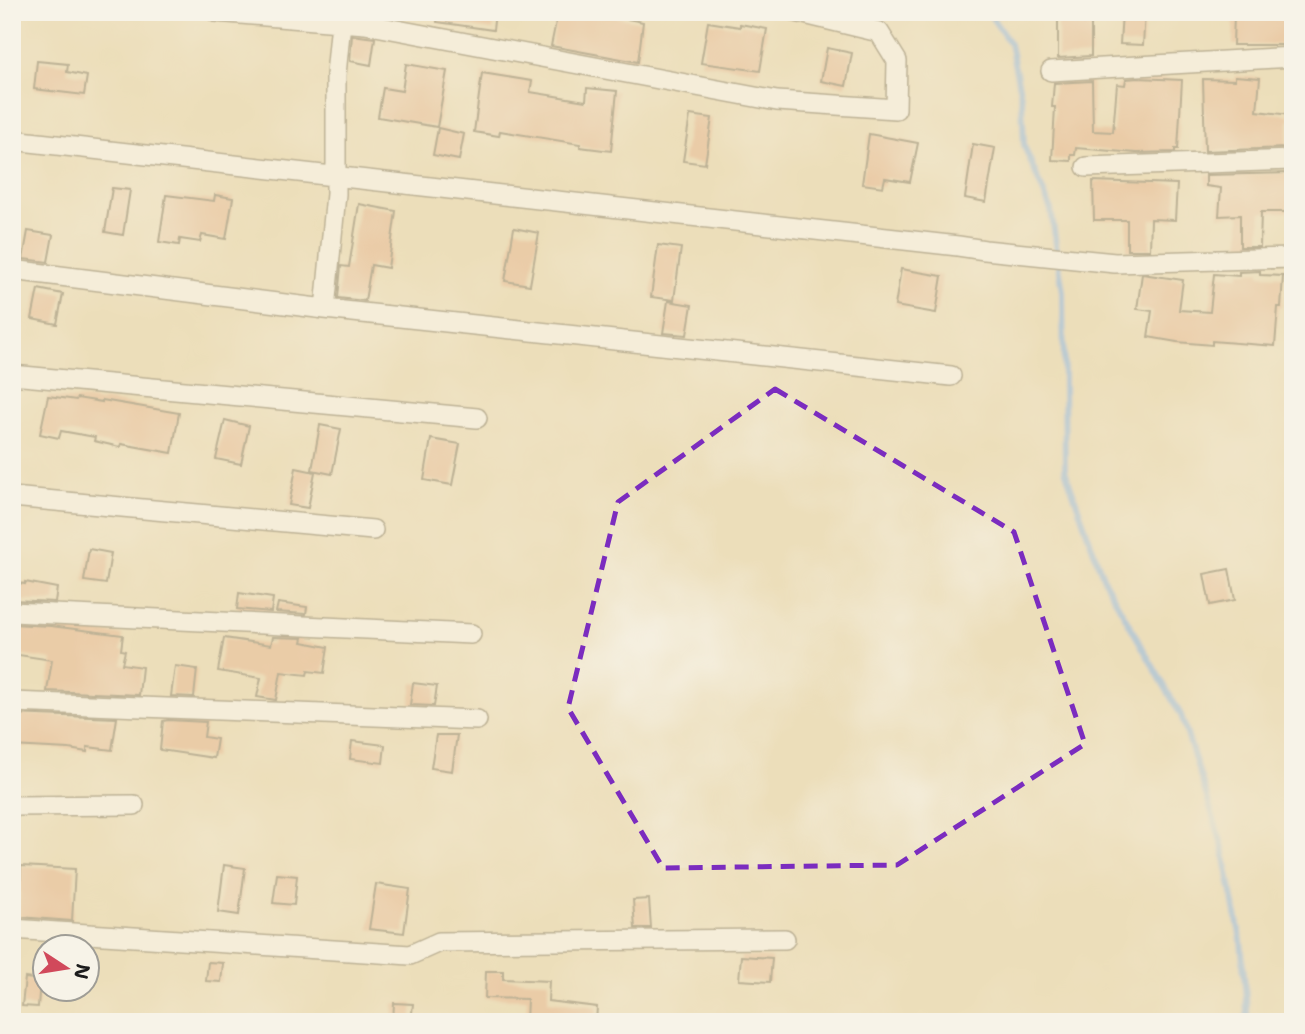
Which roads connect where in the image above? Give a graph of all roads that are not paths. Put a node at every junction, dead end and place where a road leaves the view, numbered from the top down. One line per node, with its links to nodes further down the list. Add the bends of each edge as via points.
1 (216, 12): 4 (street)
2 (796, 12): 3 (street, via 879,32 897,61 896,108 777,101)
3 (363, 18): 4 (street)
4 (341, 22): 10 (street)
5 (1293, 57): 6 (street)
6 (1051, 71)
7 (12, 140): 10 (street)
8 (1293, 160): 9 (street)
9 (1086, 167)
10 (335, 177): 11 (street, via 1115,262); 13 (street)
11 (1293, 258)
12 (12, 270): 13 (street)
13 (326, 309): 15 (street)
14 (12, 375): 16 (street)
15 (951, 376)
16 (477, 418)
17 (12, 497): 18 (street)
18 (373, 530)
19 (12, 612): 20 (street)
20 (471, 634)
21 (12, 702): 22 (street)
22 (477, 720)
23 (134, 805): 24 (street)
24 (12, 806)
25 (12, 929): 26 (street, via 410,955 439,942)
26 (785, 939)

